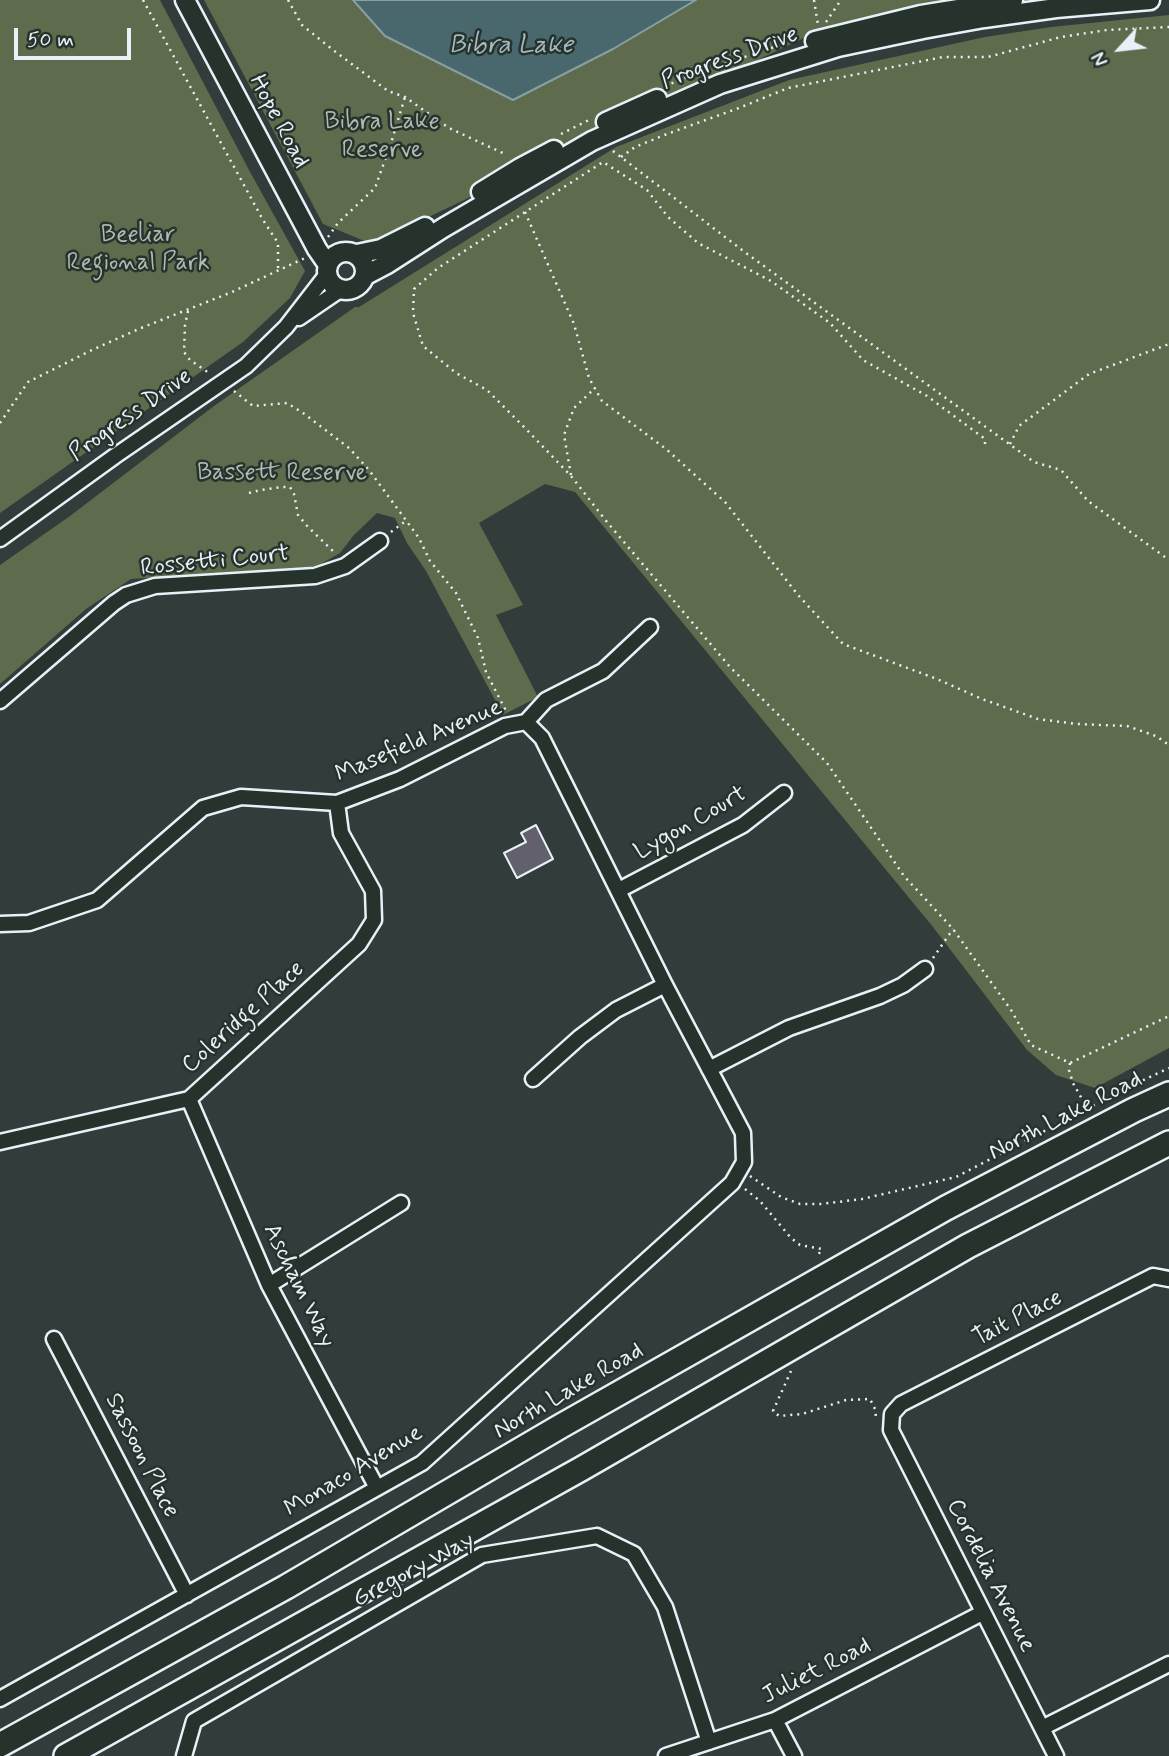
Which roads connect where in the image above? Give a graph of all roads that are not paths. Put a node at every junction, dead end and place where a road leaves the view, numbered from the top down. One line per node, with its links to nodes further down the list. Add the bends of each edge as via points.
1 (185, 0): 4 (street, Hope Road)
2 (1013, 0): 5 (street, Progress Drive, via 838,34 716,73 628,111 520,168 416,233 381,249)
3 (1150, 0): 7 (street, Progress Drive, via 984,18 838,47 720,83 597,138)
4 (309, 230): 5 (street); 6 (street, Hope Road)
5 (351, 253): 6 (street, via 333,256); 7 (street, via 365,264)
6 (327, 270): 8 (street, via 331,283); 9 (street, Progress Drive)
7 (366, 275): 8 (street, via 351,291)
8 (340, 290): 9 (street, Progress Drive)
9 (286, 327): 10 (street, Progress Drive, via 246,366)
10 (0, 539)
11 (380, 541): 13 (street, Rossetti Court, via 348,565 315,576 139,590 114,603)
12 (650, 627): 14 (street, via 603,671 546,700)
13 (0, 701)
14 (519, 723): 16 (street, Masefield Avenue); 17 (street, Masefield Avenue, via 542,738)
15 (783, 793): 17 (street, Lygon Court, via 743,825)
16 (337, 803): 18 (street, Masefield Avenue, via 241,797 203,808 97,900 29,923); 24 (street, Coleridge Place, via 341,832 373,891 374,920 359,944)
17 (619, 890): 20 (street, Masefield Avenue)
18 (0, 924)
19 (925, 969): 21 (street, via 880,996 789,1028)
20 (665, 985): 21 (street, Masefield Avenue); 22 (street, via 616,1010)
21 (709, 1069): 27 (street, Masefield Avenue, via 743,1133)
22 (533, 1079)
23 (1169, 1094): 41 (main road, North Lake Road, via 946,1208)
24 (189, 1099): 25 (street, Coleridge Place); 30 (street, Ascham Way)
25 (0, 1142)
26 (1169, 1143): 42 (main road, via 968,1246 581,1469)
27 (739, 1170): 33 (street, Monaco Avenue, via 732,1183 422,1463)
28 (401, 1203): 30 (street)
29 (1169, 1279): 32 (street, Tait Place, via 1153,1276 901,1404)
30 (269, 1285): 33 (street, Ascham Way)
31 (54, 1339): 34 (street, Sassoon Place)
32 (892, 1414): 35 (street, Cordelia Avenue, via 891,1430)
33 (377, 1488): 34 (street, Monaco Avenue)
34 (187, 1595): 37 (street, Monaco Avenue)
35 (982, 1613): 38 (street, Juliet Road); 39 (street, Cordelia Avenue)
36 (1169, 1664): 39 (street)
37 (0, 1699)
38 (775, 1720): 40 (street, Juliet Road); 45 (street)
39 (1042, 1728): 46 (street, Cordelia Avenue)
40 (709, 1742): 43 (street, Gregory Way, via 665,1607 634,1554 597,1536 482,1555 194,1721); 44 (street, Juliet Road)
41 (0, 1745)
42 (66, 1756)
43 (184, 1756)
44 (666, 1756)
45 (794, 1756)
46 (1056, 1756)

